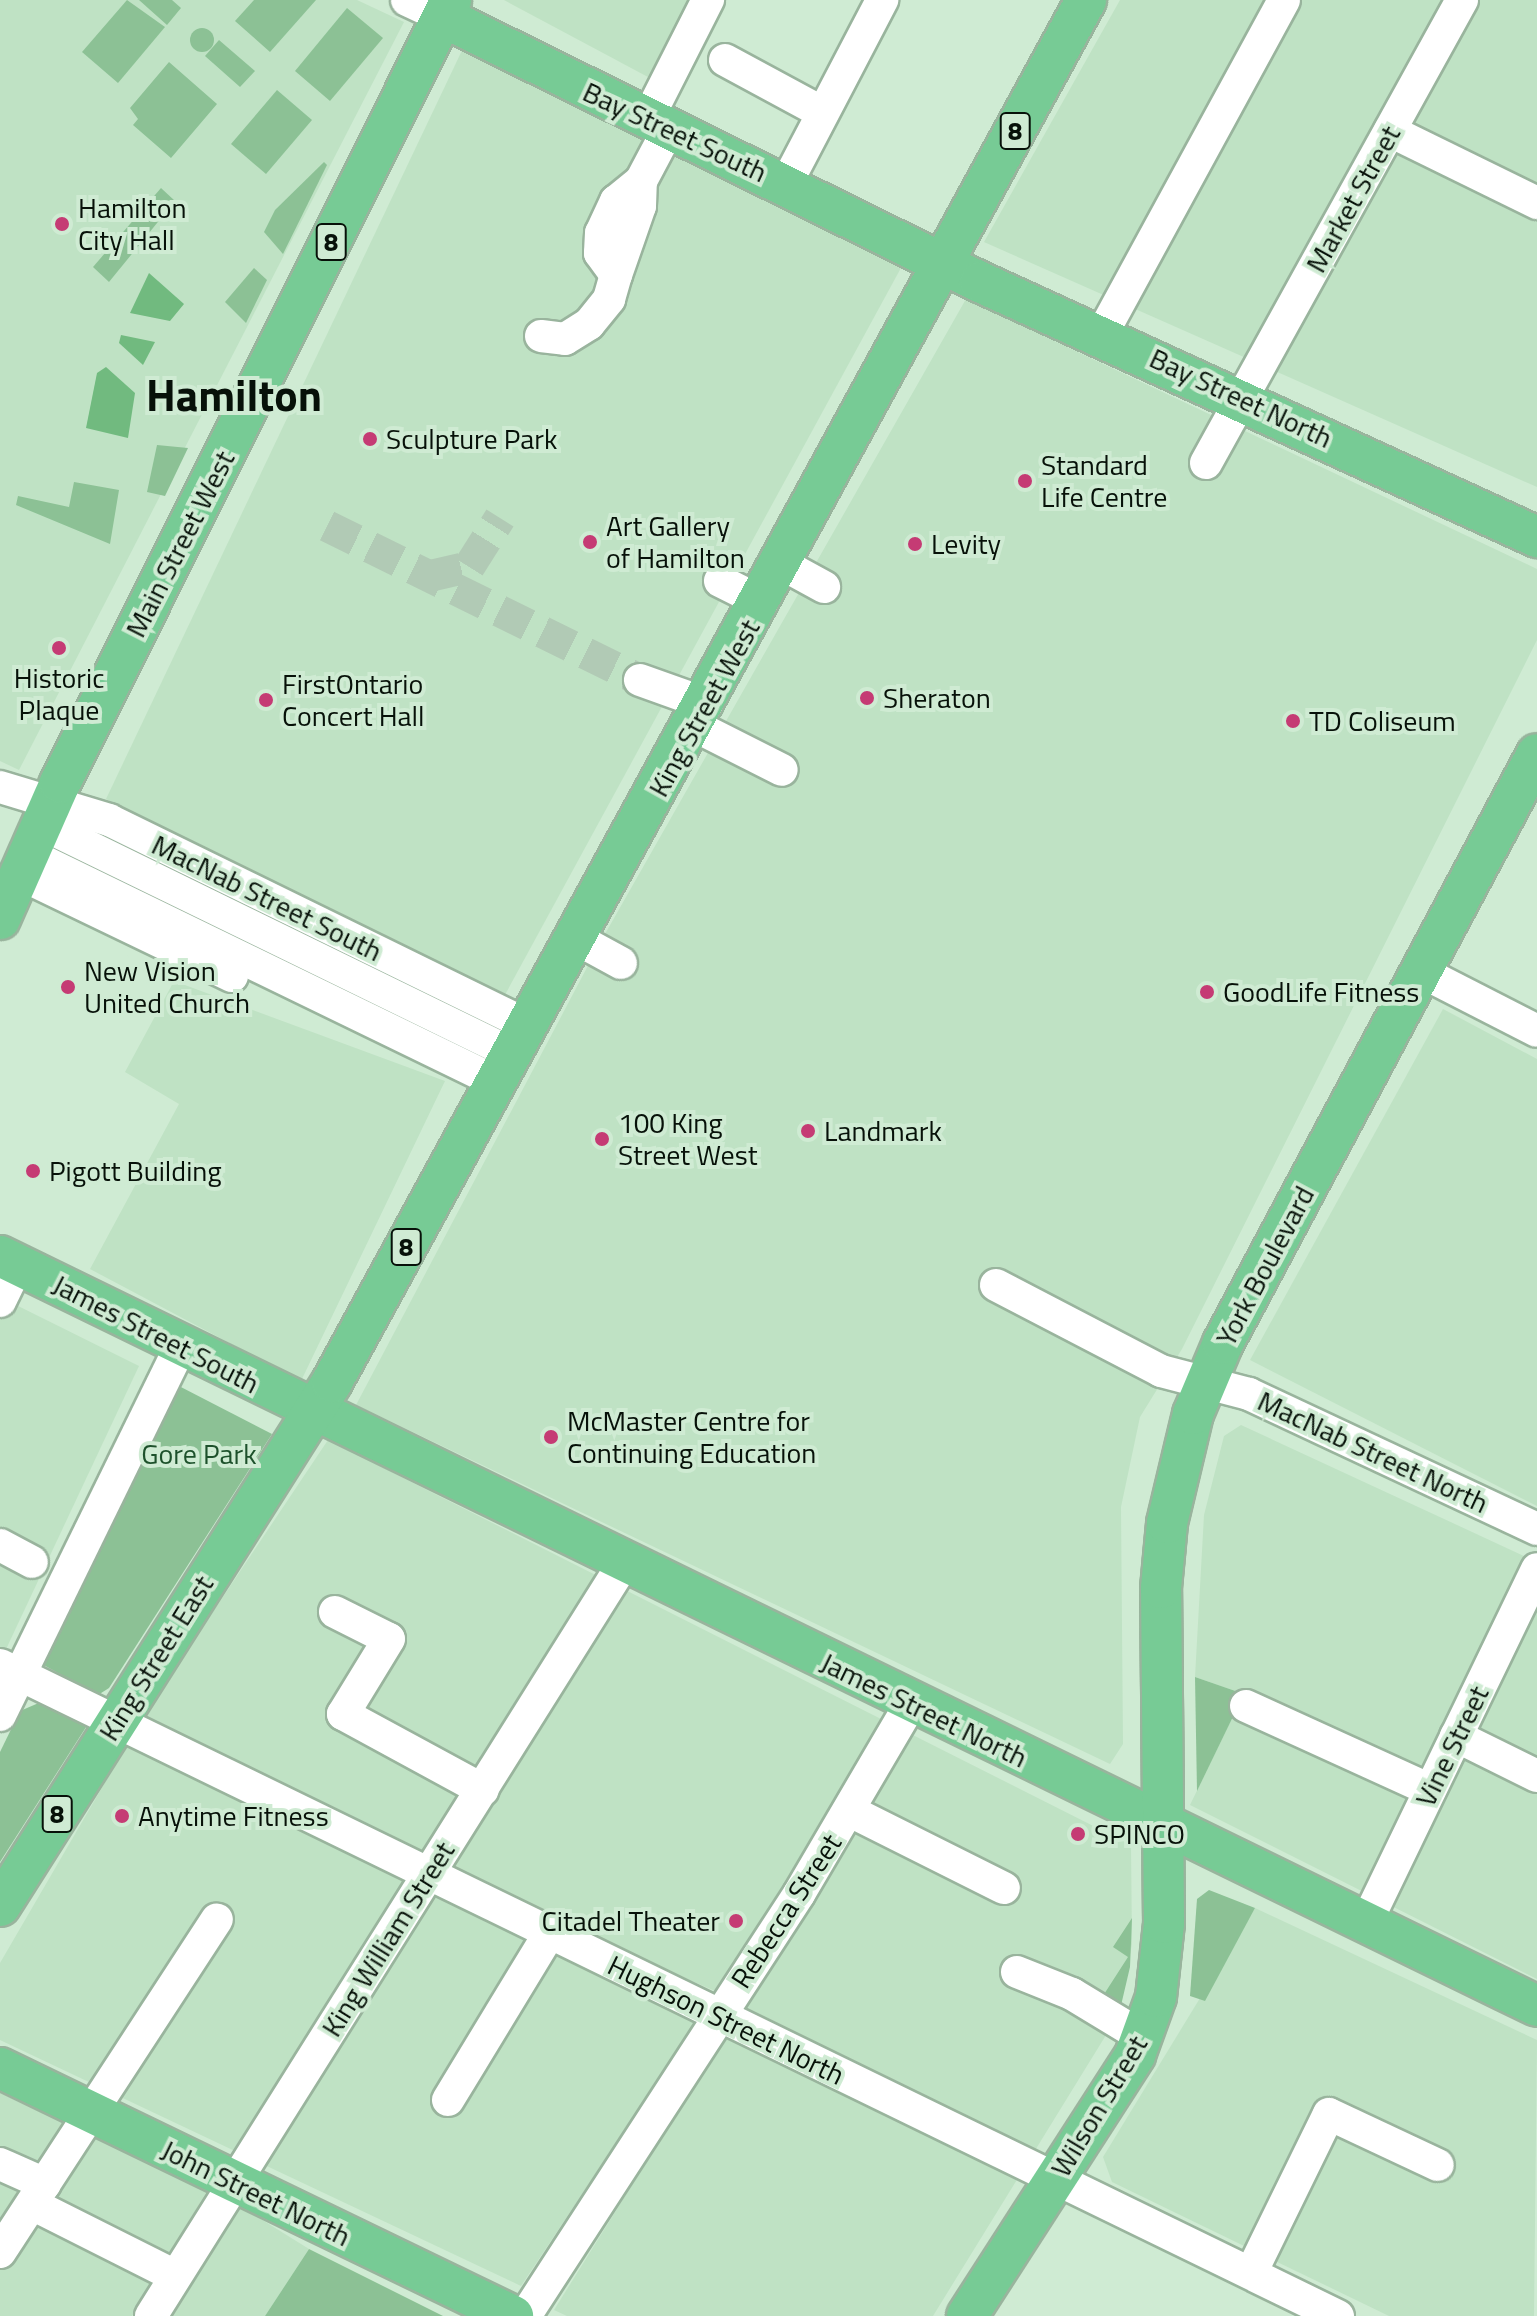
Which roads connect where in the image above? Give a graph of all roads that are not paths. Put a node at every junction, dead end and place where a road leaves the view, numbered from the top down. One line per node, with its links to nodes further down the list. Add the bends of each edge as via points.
1 (407, 0): 7 (street, Bay Street South)
2 (708, 0): 10 (street)
3 (882, 0): 9 (street)
4 (1086, 0): 14 (main road, King Street West / 8)
5 (1284, 0): 15 (street)
6 (1462, 0): 11 (street, Market Street)
7 (447, 8): 10 (main road, Bay Street South); 29 (main road, Main Street West / 8)
8 (725, 60): 9 (street)
9 (823, 113): 12 (street)
10 (657, 125): 12 (main road, Bay Street South); 16 (street, via 641,181 616,201 601,233 600,253 616,275 609,299 589,324 565,339)
11 (1390, 131): 13 (street); 17 (street, Market Street)
12 (786, 184): 14 (main road, Bay Street South)
13 (1537, 203)
14 (945, 262): 15 (main road, Bay Street North); 20 (main road, King Street West / 8)
15 (1102, 334): 17 (main road, Bay Street North)
16 (541, 336)
17 (1244, 399): 18 (street, Market Street); 19 (main road, Bay Street North)
18 (1206, 463)
19 (1537, 537)
20 (782, 564): 22 (street); 23 (main road, King Street West / 8)
21 (720, 581): 23 (street)
22 (824, 587)
23 (762, 602): 25 (main road, King Street West / 8)
24 (640, 680): 25 (street)
25 (701, 715): 27 (street); 31 (main road, King Street West / 8)
26 (1537, 754): 33 (main road, York Boulevard)
27 (782, 770)
28 (0, 787): 29 (street, MacNab Street South)
29 (36, 840): 30 (main road, Main Street West / 8); 34 (street); 36 (street, MacNab Street South); 36 (street, MacNab Street South, via 109,820)
30 (0, 919)
31 (577, 939): 32 (street); 36 (main road, King Street West / 8)
32 (621, 963)
33 (1420, 971): 35 (street); 41 (main road, York Boulevard)
34 (232, 976)
35 (1537, 1031)
36 (513, 1054): 42 (main road, King Street West / 8)
37 (9, 1260): 39 (street); 40 (main road, James Street South)
38 (996, 1285): 41 (street, MacNab Street North, via 1161,1371)
39 (0, 1301)
40 (181, 1346): 42 (main road, James Street South); 49 (street)
41 (1206, 1383): 43 (street, MacNab Street North, via 1249,1394); 59 (main road, York Boulevard, via 1175,1481 1163,1554)
42 (312, 1412): 45 (main road, James Street North); 53 (main road, King Street East / 8)
43 (1537, 1529)
44 (0, 1545): 46 (street)
45 (625, 1561): 50 (main road, James Street North); 56 (street, King William Street)
46 (32, 1562)
47 (1537, 1569): 54 (street, Vine Street)
48 (335, 1612): 56 (street, via 389,1639 343,1714)
49 (10, 1670): 52 (street); 53 (street, Hughson Street North)
50 (910, 1705): 58 (street, Rebecca Street); 59 (main road, James Street North)
51 (1246, 1706): 57 (street)
52 (0, 1715)
53 (114, 1723): 60 (street, Hughson Street North); 62 (main road, King Street East / 8)
54 (1456, 1736): 55 (street); 57 (street, Vine Street)
55 (1537, 1776)
56 (483, 1790): 60 (street, King William Street)
57 (1430, 1790): 64 (street, Vine Street)
58 (850, 1811): 61 (street); 68 (street, Rebecca Street)
59 (1163, 1826): 64 (main road, James Street North); 69 (main road, Wilson Street, via 1161,1960)
60 (429, 1876): 65 (street, Hughson Street North); 76 (street, King William Street)
61 (1004, 1888)
62 (0, 1906)
63 (217, 1919): 72 (street)
64 (1366, 1923): 67 (main road, James Street North)
65 (549, 1934): 68 (street, Hughson Street North); 71 (street)
66 (1017, 1972): 69 (street, via 1072,1994)
67 (1537, 2006)
68 (718, 2015): 75 (street, Hughson Street North); 83 (street, Rebecca Street)
69 (1143, 2037): 75 (main road, Wilson Street)
70 (0, 2068): 72 (main road, John Street North)
71 (448, 2100)
72 (92, 2113): 76 (main road, John Street North); 77 (street)
73 (0, 2164): 77 (street)
74 (1438, 2165): 79 (street, via 1329,2114)
75 (1055, 2179): 79 (street, Hughson Street North); 84 (main road, Wilson Street)
76 (234, 2182): 80 (street, King William Street); 82 (main road, John Street North)
77 (38, 2194): 78 (street); 80 (street)
78 (0, 2252)
79 (1251, 2273): 85 (street, Hughson Street North)
80 (175, 2276): 81 (street, King William Street)
81 (151, 2316)
82 (513, 2316)
83 (525, 2316)
84 (967, 2316)
85 (1338, 2316)

